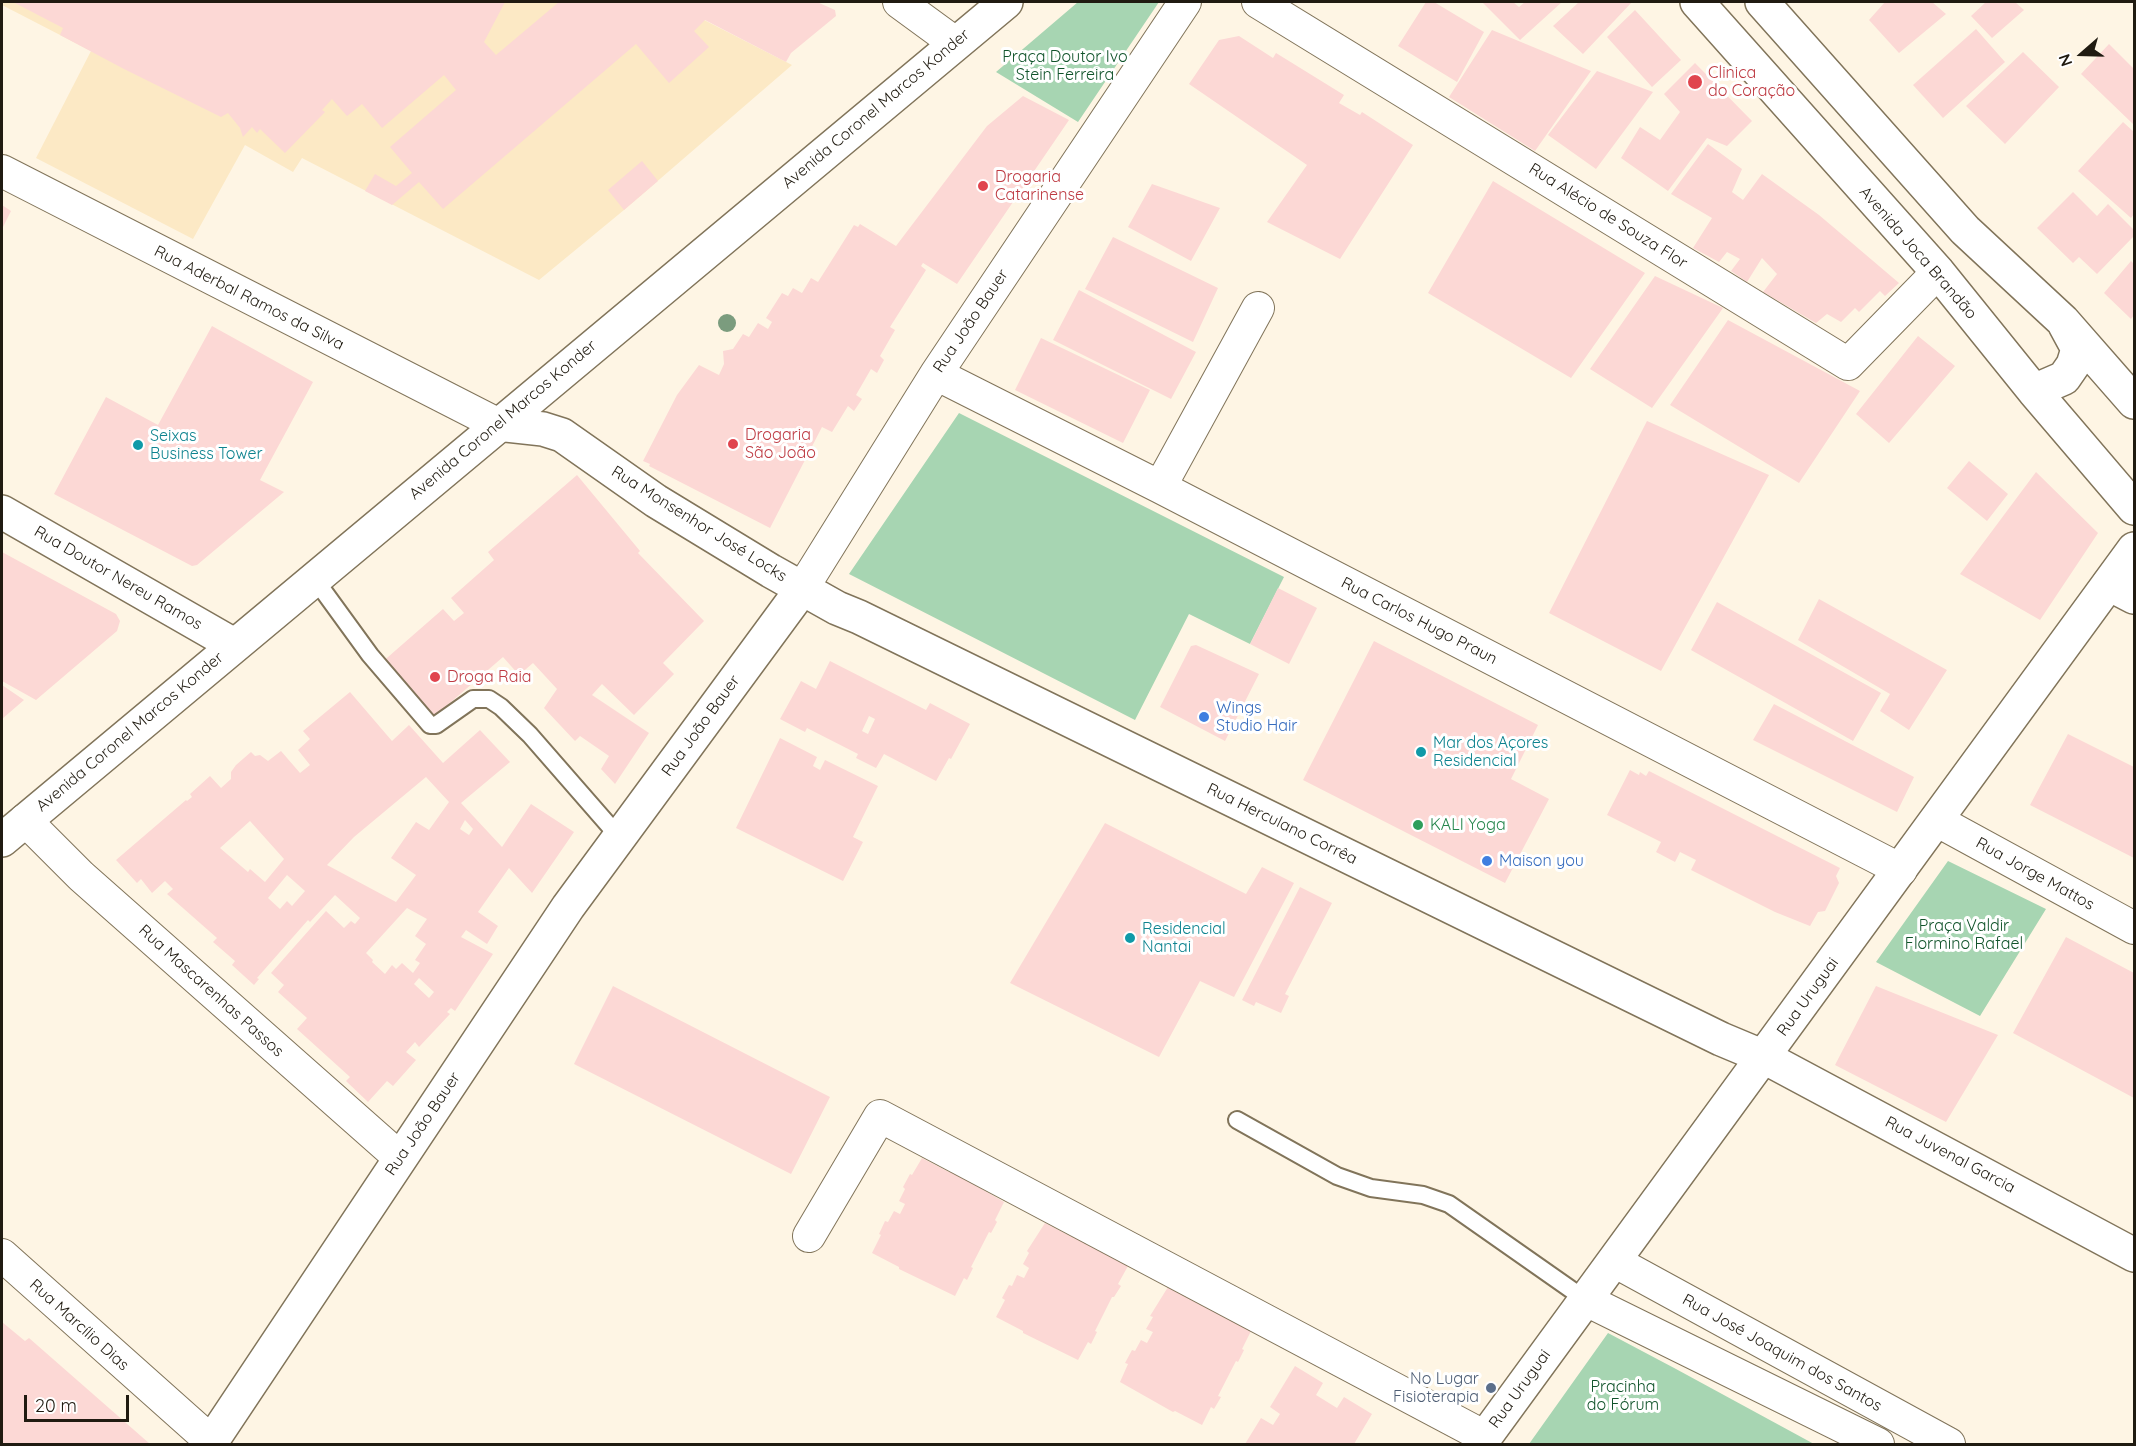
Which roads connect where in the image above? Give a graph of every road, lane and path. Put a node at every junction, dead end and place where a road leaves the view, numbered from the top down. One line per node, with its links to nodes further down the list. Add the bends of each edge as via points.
1 (899, 2): 7 (street)
2 (1006, 2): 7 (main road, Avenida Coronel Marcos Konder)
3 (1185, 2): 12 (street, Rua João Bauer)
4 (1258, 2): 9 (street, Rua Alécio de Souza Flor, via 1848,364)
5 (1697, 2): 9 (main road, Avenida Joca Brandão)
6 (1762, 2): 11 (main road, via 1965,230)
7 (955, 43): 15 (main road, Avenida Coronel Marcos Konder)
8 (2, 171): 15 (street, Rua Aderbal Ramos da Silva)
9 (1938, 272): 13 (main road, Avenida Joca Brandão)
10 (1258, 308): 16 (street)
11 (2063, 321): 13 (main road, via 2078,349 2073,365 2064,378); 14 (main road)
12 (936, 374): 16 (street, Rua Carlos Hugo Praun); 21 (street, Rua João Bauer)
13 (2034, 391): 17 (main road, Avenida Joca Brandão)
14 (2134, 402)
15 (497, 424): 20 (main road, Avenida Coronel Marcos Konder); 21 (main road, Rua Monsenhor José Locks, via 562,435 656,501)
16 (1160, 487): 27 (street, Rua Carlos Hugo Praun)
17 (2134, 508)
18 (2, 512): 23 (main road, Rua Doutor Nereu Ramos)
19 (2134, 549): 22 (main road, Rua Uruguai)
20 (314, 578): 23 (main road, Avenida Coronel Marcos Konder); 26 (lane, via 370,655 430,725 436,725 473,699 489,699 530,735)
21 (802, 589): 26 (main road, Rua João Bauer); 29 (main road, Rua Herculano Corrêa, via 1720,1039)
22 (2122, 590): 24 (main road, Rua Uruguai)
23 (234, 645): 25 (main road, Avenida Coronel Marcos Konder)
24 (1936, 820): 27 (main road, Rua Uruguai); 28 (street, Rua Jorge Mattos)
25 (13, 830): 31 (street, Rua Mascarenhas Passos, via 81,876)
26 (619, 837): 31 (main road, Rua João Bauer)
27 (1901, 870): 29 (main road, Rua Uruguai)
28 (2134, 928)
29 (1764, 1057): 33 (main road, Rua Juvenal Garcia); 34 (main road, Rua Uruguai)
30 (1237, 1120): 36 (lane, via 1337,1176 1371,1188 1449,1203)
31 (400, 1158): 38 (main road, Rua João Bauer)
32 (809, 1236): 37 (street, via 880,1116)
33 (2134, 1255)
34 (1614, 1261): 36 (main road, Rua Uruguai); 40 (street, Rua José Joaquim dos Santos)
35 (4, 1262): 38 (street, Rua Marcílio Dias)
36 (1586, 1300): 37 (main road, Rua Uruguai); 39 (street, Rua José Joaquim dos Santos)
37 (1483, 1441)
38 (212, 1444)
39 (1878, 1444)
40 (1949, 1444)

